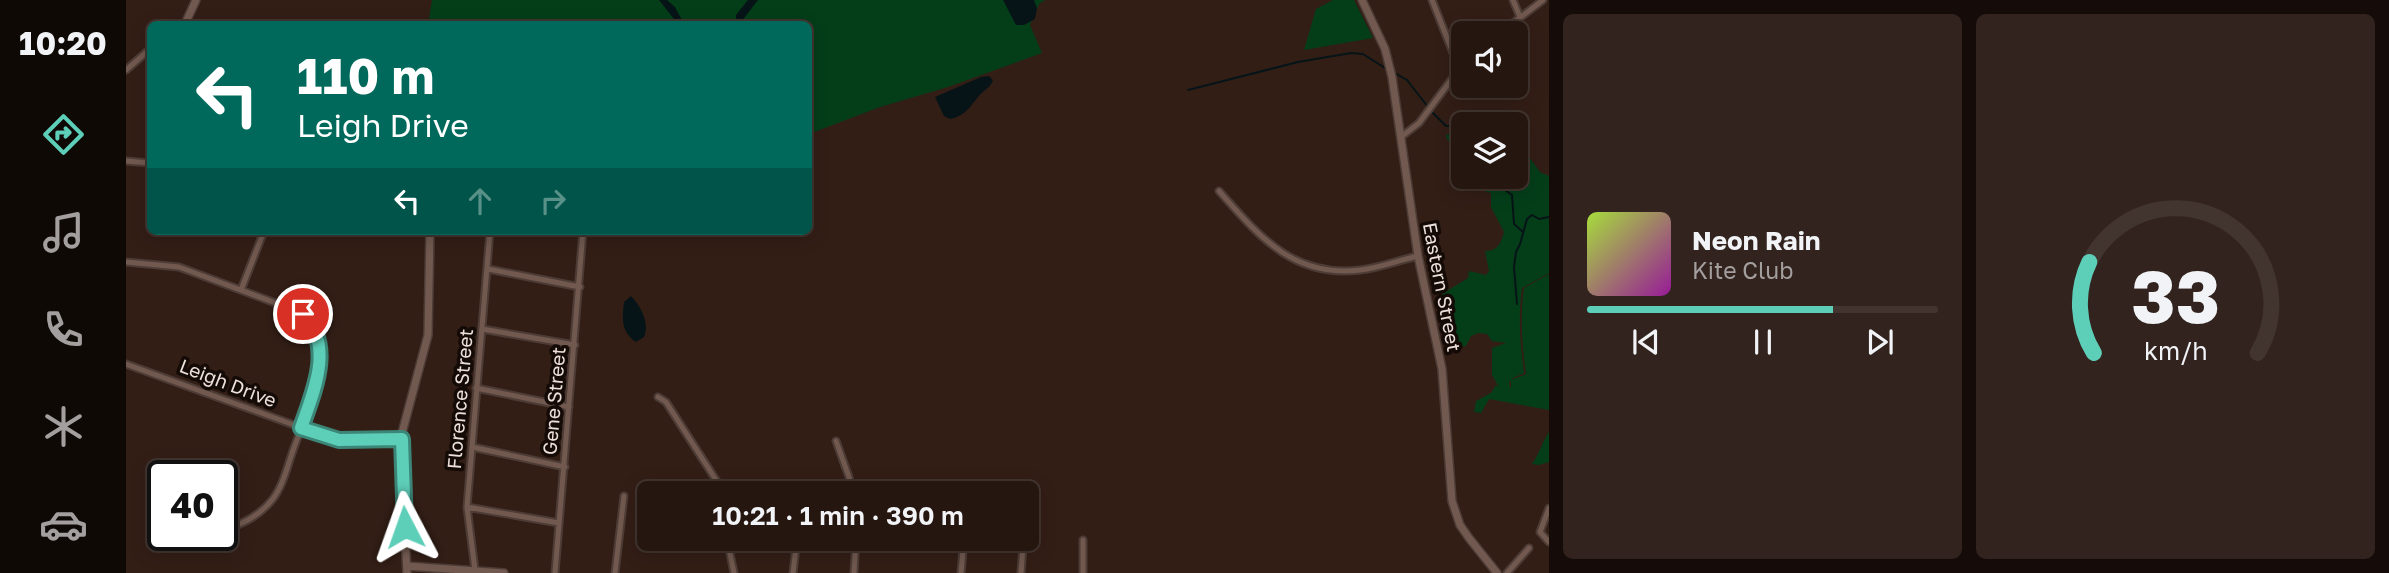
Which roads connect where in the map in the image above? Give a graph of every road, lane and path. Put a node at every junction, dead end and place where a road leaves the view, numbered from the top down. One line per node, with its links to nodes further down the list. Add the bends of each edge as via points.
1 (196, 0): 7 (street)
2 (1362, 0): 13 (street, Eastern Street, via 1389,60)
3 (1433, 0): 9 (street)
4 (1513, 0): 6 (street)
5 (1543, 0): 6 (street)
6 (1520, 17): 8 (street)
7 (186, 21)
8 (1515, 21)
9 (1451, 42)
10 (147, 52): 11 (street)
11 (126, 70)
12 (1451, 79): 13 (street, via 1424,117)
13 (1401, 137): 21 (street, Eastern Street)
14 (126, 160): 15 (street)
15 (147, 163)
16 (1219, 191): 21 (street, via 1265,241 1306,264 1357,270)
17 (262, 235): 25 (street)
18 (430, 235): 33 (street, via 428,335)
19 (490, 235): 23 (street, Florence Street)
20 (583, 235): 24 (street, Gene Street)
21 (1418, 256): 63 (street, Eastern Street, via 1441,369 1452,501 1465,531)
22 (126, 262): 25 (street, via 179,267)
23 (488, 269): 24 (street); 26 (street, Florence Street)
24 (580, 286): 27 (street, Gene Street)
25 (241, 290): 32 (street, via 298,311 315,331 318,381)
26 (482, 329): 27 (street); 29 (street, Florence Street)
27 (575, 345): 31 (street, Gene Street)
28 (126, 364): 32 (street, Leigh Drive)
29 (476, 388): 31 (street); 35 (street, Florence Street)
30 (658, 397): 37 (street, via 666,402)
31 (569, 407): 36 (street, Gene Street)
32 (301, 428): 33 (street, Leigh Drive, via 339,440); 43 (street, via 275,495 264,509)
33 (402, 439): 53 (street)
34 (836, 441): 38 (street)
35 (472, 447): 36 (street); 40 (street, Florence Street)
36 (565, 467): 42 (street, Gene Street)
37 (716, 481)
38 (850, 481)
39 (624, 496): 56 (street)
40 (467, 507): 42 (street); 52 (street, Florence Street)
41 (1549, 508): 45 (street, via 1540,526)
42 (559, 523): 55 (street, Gene Street)
43 (238, 524)
44 (1083, 540): 62 (street)
45 (1547, 540)
46 (1529, 548): 64 (street)
47 (729, 551): 57 (street)
48 (795, 551): 58 (street)
49 (855, 551): 59 (street)
50 (963, 551): 60 (street)
51 (1023, 551): 61 (street)
52 (475, 569): 53 (street); 54 (street)
53 (407, 570)
54 (504, 573)
55 (555, 573)
56 (615, 573)
57 (734, 573)
58 (793, 573)
59 (854, 573)
60 (961, 573)
61 (1021, 573)
62 (1083, 573)
63 (1497, 573)
64 (1507, 573)

